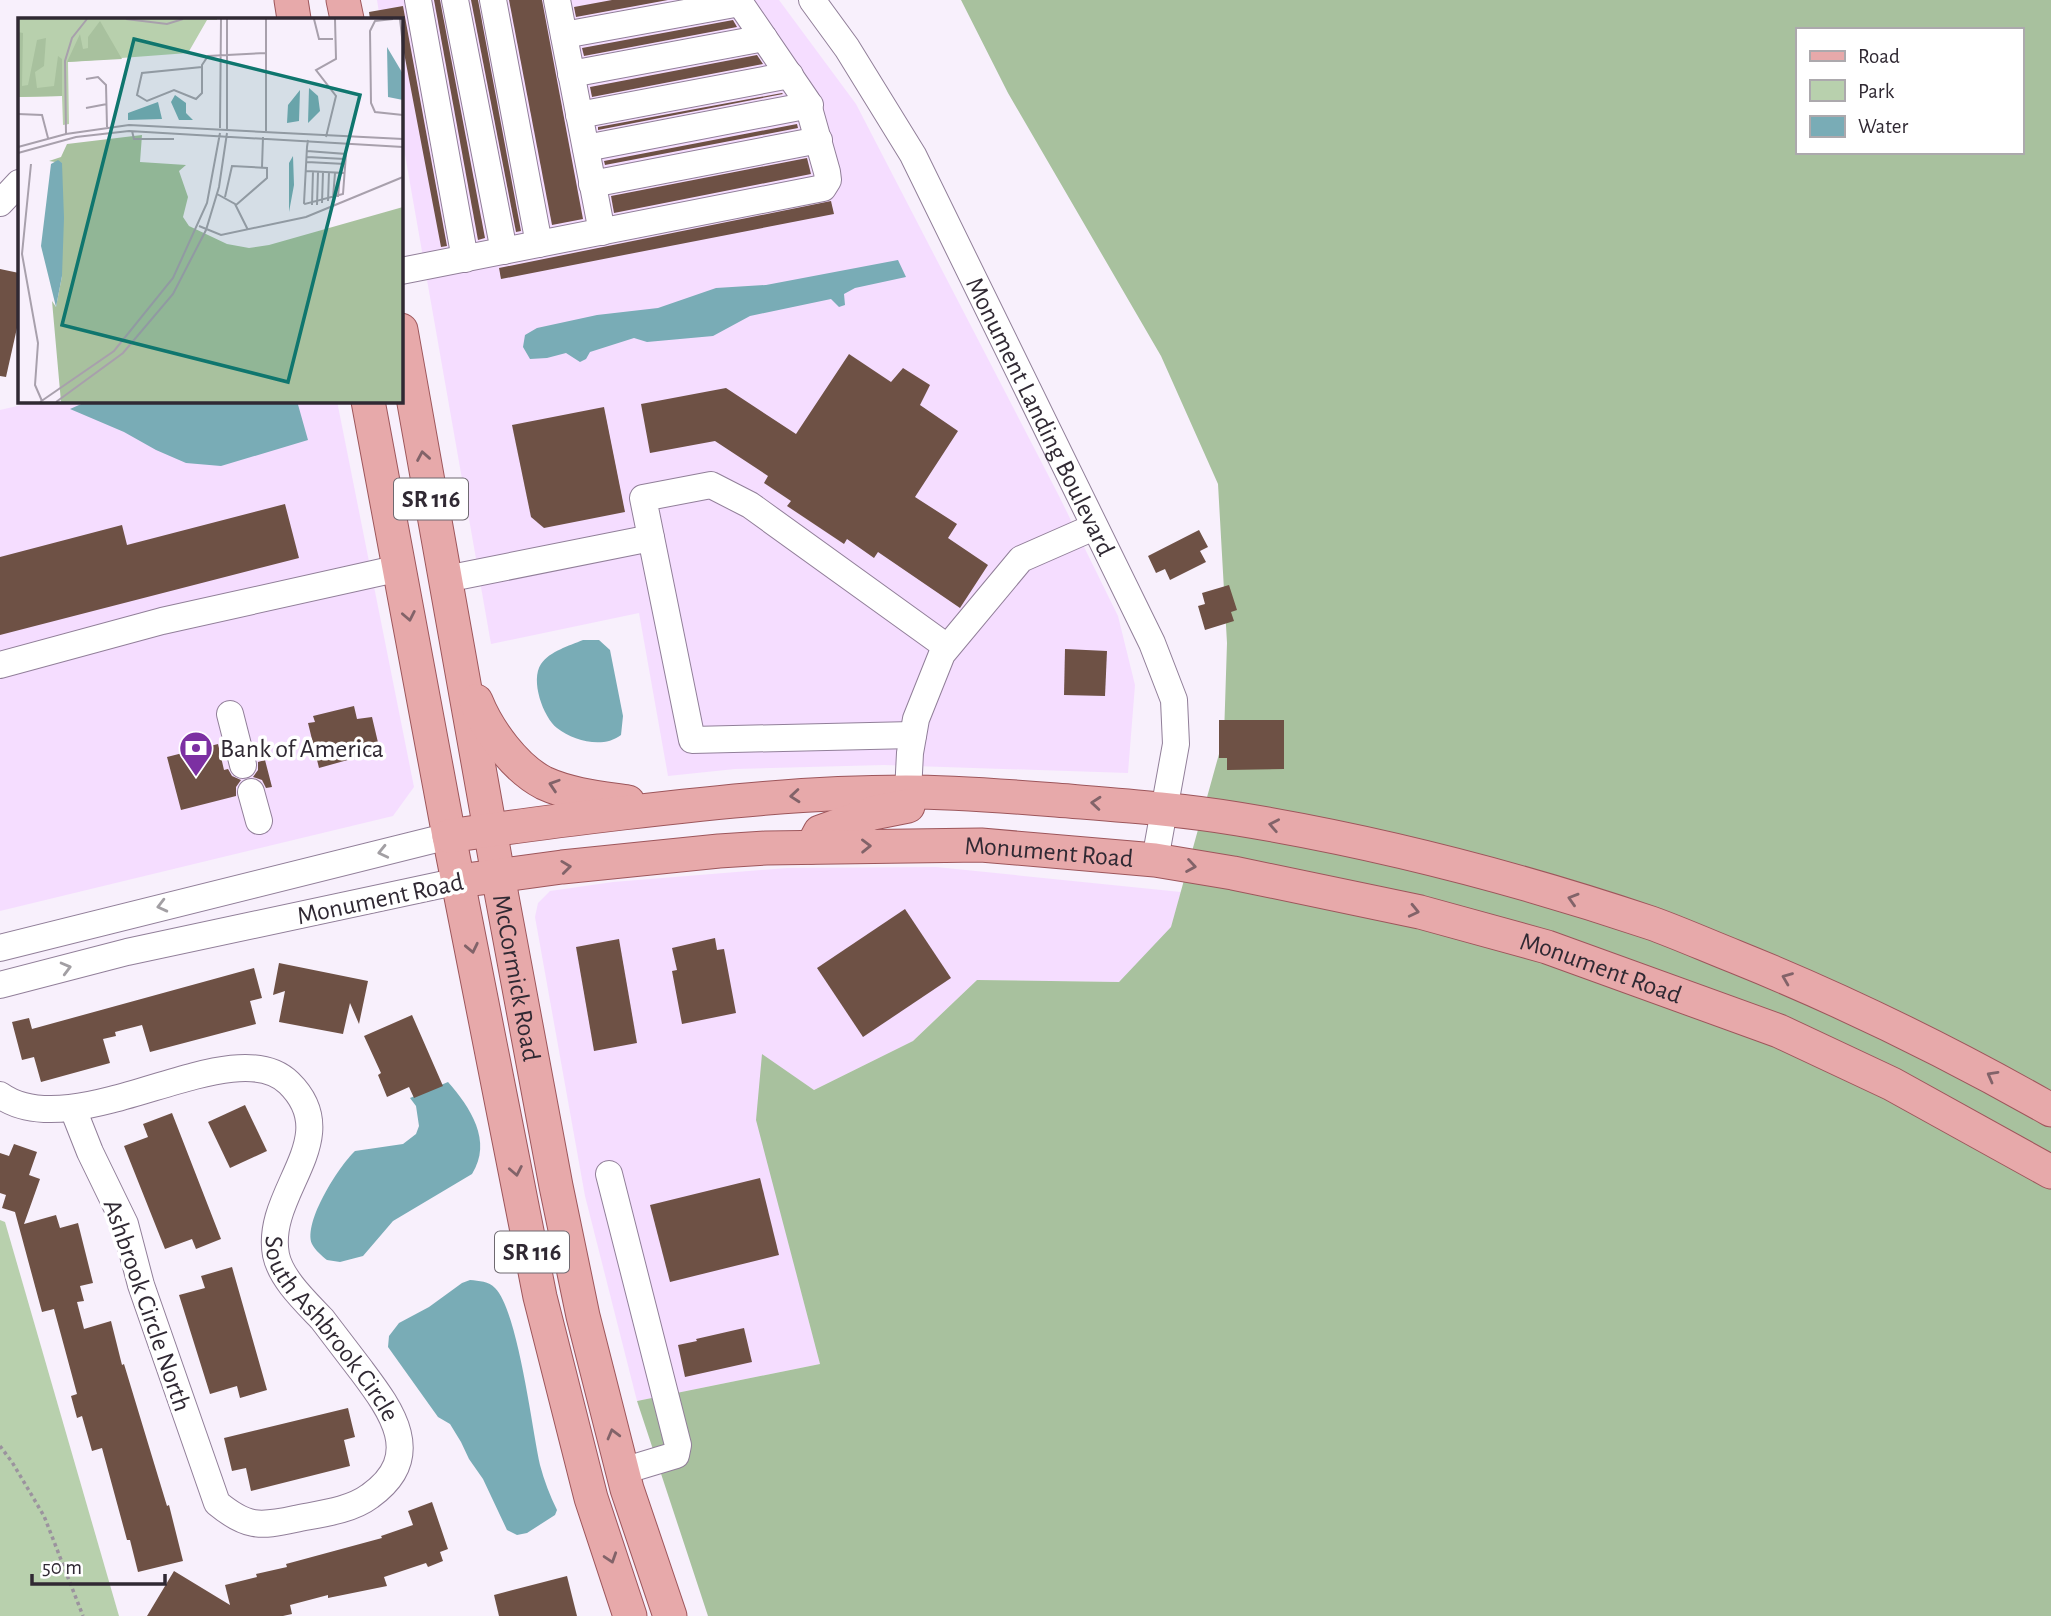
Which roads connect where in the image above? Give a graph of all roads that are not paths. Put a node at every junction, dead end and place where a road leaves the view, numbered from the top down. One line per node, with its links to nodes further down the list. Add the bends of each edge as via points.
1 (290, 0): 9 (main road)
2 (343, 0): 10 (main road)
3 (418, 0): 25 (street)
4 (455, 0): 24 (street)
5 (493, 0): 23 (street)
6 (813, 0): 30 (street, Monument Landing Boulevard, via 913,155)
7 (562, 1): 11 (street)
8 (739, 2): 11 (street); 12 (street)
9 (294, 18)
10 (347, 18)
11 (564, 35): 13 (street)
12 (764, 38): 13 (street); 14 (street)
13 (571, 74): 16 (street)
14 (790, 75): 15 (street); 16 (street)
15 (810, 105): 17 (street); 18 (street)
16 (579, 115): 18 (street)
17 (819, 139): 20 (street); 22 (street, via 828,180 823,188)
18 (586, 148): 20 (street)
19 (18, 184): 21 (street)
20 (592, 184): 22 (street)
21 (0, 203)
22 (602, 232): 23 (street)
23 (539, 244): 24 (street)
24 (504, 251): 25 (street)
25 (465, 259): 26 (street)
26 (402, 271)
27 (402, 341): 28 (main road, McCormick Road / SR 116)
28 (405, 373): 33 (main road, McCormick Road / SR 116, one-way to 28)
29 (368, 402): 32 (main road, McCormick Road / SR 116)
30 (1094, 527): 34 (street, via 1021,559); 44 (street, Monument Landing Boulevard, via 1152,643 1174,700 1177,744)
31 (651, 538): 33 (street); 34 (street, via 643,498 711,485 750,505); 38 (street, via 692,740)
32 (400, 568): 35 (street, via 162,621); 47 (main road, McCormick Road / SR 116, one-way to 47)
33 (446, 579): 36 (main road, McCormick Road / SR 116)
34 (947, 647): 38 (street)
35 (0, 665)
36 (462, 668): 43 (main road, one-way to 36, via 588,796 543,782 511,757 484,721); 46 (main road, McCormick Road / SR 116)
37 (230, 714): 39 (street)
38 (913, 735): 41 (street)
39 (243, 765)
40 (251, 792): 45 (street)
41 (908, 792): 42 (main road, Monument Road); 43 (main road, Monument Road, one-way to 43, via 800,795)
42 (983, 794): 44 (main road, Monument Road, one-way to 42); 48 (main road, via 873,813 820,832)
43 (669, 808): 46 (main road, Monument Road)
44 (1164, 808): 49 (street, Monument Landing Boulevard); 56 (main road, Monument Road, one-way to 44, via 1902,1030 1799,982 1654,924 1541,889 1337,837)
45 (259, 821)
46 (492, 829): 47 (main road, Monument Road); 50 (main road, McCormick Road / SR 116)
47 (449, 836): 51 (main road, McCormick Road / SR 116); 52 (street, Monument Road, one-way to 52)
48 (812, 847): 49 (main road, Monument Road, one-way to 49, via 981,845); 50 (main road, Monument Road, one-way to 48, via 719,851)
49 (1155, 860): 57 (main road, Monument Road, one-way to 57, via 1420,912 1547,947 1779,1031 1892,1084)
50 (499, 876): 51 (main road, Monument Road); 60 (main road, McCormick Road / SR 116, one-way to 50, via 583,1316)
51 (459, 881): 53 (street, Monument Road, one-way to 51, via 127,952); 59 (main road, McCormick Road / SR 116, one-way to 59)
52 (0, 948)
53 (0, 985)
54 (0, 1095): 55 (street, via 25,1106)
55 (73, 1109): 62 (street, Ashbrook Circle North, via 125,1224 141,1285); 62 (street, South Ashbrook Circle, via 251,1066 288,1081 306,1106 310,1138 279,1213 276,1255 295,1289 390,1410 400,1447 386,1481 370,1497 324,1513 254,1525)
56 (2051, 1110)
57 (2051, 1172)
58 (609, 1174): 60 (street, via 678,1445 676,1455)
59 (537, 1281): 60 (main road, via 548,1293 559,1321 591,1446 605,1466); 61 (main road, McCormick Road / SR 116)
60 (623, 1471): 65 (main road, McCormick Road / SR 116)
61 (591, 1498): 63 (main road, McCormick Road / SR 116, one-way to 63); 64 (main road, via 613,1507 619,1518)
62 (217, 1503)
63 (630, 1616)
64 (655, 1616)
65 (670, 1616)

